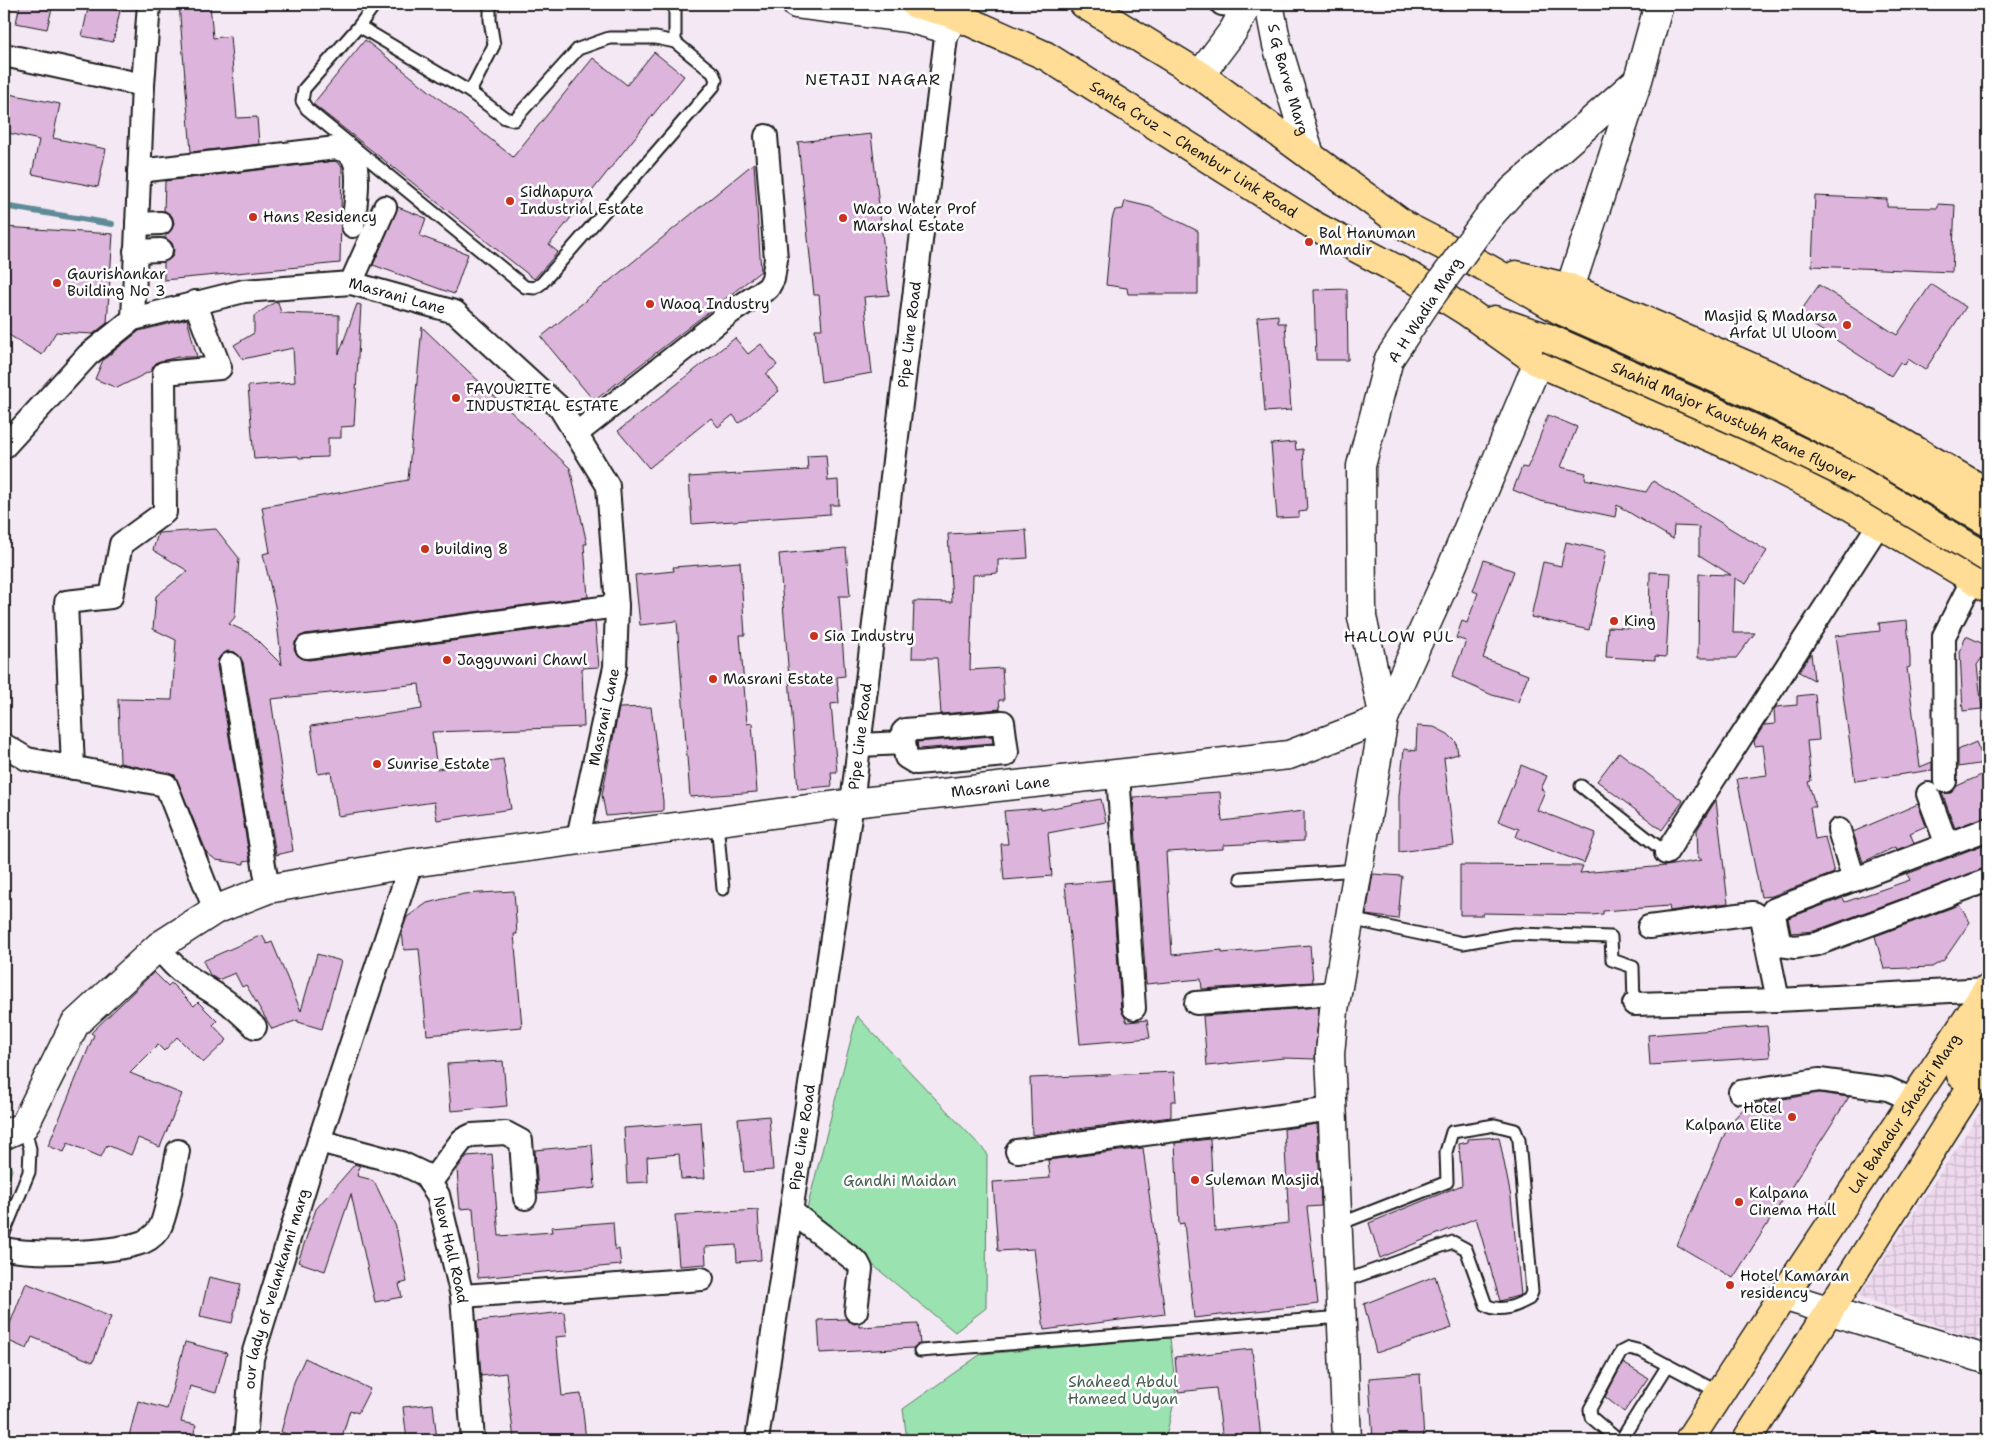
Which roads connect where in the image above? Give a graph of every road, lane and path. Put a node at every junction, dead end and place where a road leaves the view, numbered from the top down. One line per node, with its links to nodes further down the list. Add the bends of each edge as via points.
1 (150, 4): 16 (street)
2 (375, 4): 11 (lane)
3 (490, 4): 17 (lane, via 494,44)
4 (675, 4): 12 (lane)
5 (796, 4): 10 (street)
6 (915, 4): 10 (main road, Santa Cruz – Chembur Link Road)
7 (1084, 4): 14 (main road)
8 (1246, 4): 14 (street, via 1233,31); 19 (street, S G Barve Marg, via 1278,45)
9 (1658, 4): 15 (street)
10 (948, 21): 31 (main road, Santa Cruz – Chembur Link Road, via 1046,56 1315,226 1413,278); 46 (street, Pipe Line Road)
11 (359, 26): 17 (lane); 22 (lane, via 304,89 302,101 307,109)
12 (675, 42): 17 (lane, via 656,38 609,38 578,49 514,120 505,118); 22 (lane, via 713,73 714,86 535,288 525,288)
13 (4, 55): 16 (street)
14 (1200, 75): 19 (main road)
15 (1638, 80): 29 (street); 43 (street, A H Wadia Marg, bridge, via 1513,190 1487,219 1389,359 1361,466 1362,617)
16 (143, 85): 20 (street)
17 (470, 92)
18 (766, 136): 34 (street, via 776,259 768,288 731,312)
19 (1310, 155): 29 (main road, Shahid Major Kaustubh Rane flyover, via 1407,227 1487,268)
20 (139, 177): 21 (street); 23 (street, via 336,148 347,151 357,168 354,218); 25 (street)
21 (162, 182)
22 (400, 188): 23 (lane)
23 (382, 214): 28 (street)
24 (161, 223): 25 (street)
25 (137, 224): 27 (street)
26 (161, 250): 27 (street)
27 (135, 251): 32 (street)
28 (351, 283): 30 (street, Masrani Lane, via 244,291); 34 (street, Masrani Lane, via 455,312 560,408)
29 (1565, 299): 36 (main road, via 1776,378 1876,428); 37 (main road, Shahid Major Kaustubh Rane flyover, via 1864,450)
30 (195, 302): 32 (street, Masrani Lane); 48 (street, via 220,368 164,373 165,512 121,544 111,597 66,602)
31 (1466, 311): 33 (main road, Shahid Major Kaustubh Rane flyover)
32 (133, 318): 35 (street, Masrani Lane, via 88,355)
33 (1543, 350): 38 (main road, via 1838,499); 39 (main road, Shahid Major Kaustubh Rane flyover, bridge, via 1752,428 1842,472); 43 (street)
34 (576, 434): 40 (street, Masrani Lane, via 608,486)
35 (4, 447)
36 (1988, 494)
37 (1988, 523): 39 (main road)
38 (1879, 524): 39 (main road); 58 (street)
39 (1977, 574): 57 (street, via 1944,636 1936,788)
40 (617, 606): 41 (street); 56 (street, Masrani Lane, via 615,667)
41 (307, 647)
42 (230, 664): 64 (street)
43 (1384, 718): 49 (street, Masrani Lane, via 1289,755); 60 (street)
44 (904, 743): 46 (street); 47 (street, via 906,757 910,761); 47 (street, via 905,730 1004,723 1006,755)
45 (4, 744): 48 (street, via 28,759)
46 (859, 745): 52 (street, Pipe Line Road)
47 (936, 761): 51 (street)
48 (73, 768): 66 (street, via 166,785)
49 (1118, 774): 51 (street, Masrani Lane); 75 (street)
50 (1581, 786): 58 (lane)
51 (940, 794): 52 (street, Masrani Lane)
52 (852, 804): 53 (street, Masrani Lane); 89 (street, Pipe Line Road)
53 (717, 822): 56 (street, Masrani Lane); 65 (lane)
54 (1988, 829): 57 (street)
55 (1839, 830): 62 (street)
56 (577, 842): 59 (street)
57 (1947, 845): 62 (street)
58 (1666, 853)
59 (410, 863): 64 (street); 83 (street, our lady of velankanni marg)
60 (1358, 870): 61 (lane); 67 (street)
61 (1241, 878)
62 (1854, 880): 63 (street, via 1773,910 1780,945 1817,944)
63 (1988, 880)
64 (268, 889): 66 (street)
65 (723, 889)
66 (214, 910): 69 (street)
67 (1350, 919): 71 (street); 74 (lane, via 1463,943 1514,934 1611,937 1612,960 1633,967)
68 (1649, 927): 72 (street, via 1753,912 1761,918)
69 (159, 946): 76 (street, via 173,967 221,997); 82 (street, via 75,1024)
70 (1988, 989): 72 (street); 80 (main road, Lal Bahadur Shastri Marg)
71 (1337, 992): 73 (street); 81 (street, via 1330,1054)
72 (1778, 1000): 74 (street)
73 (1196, 1003)
74 (1634, 1004)
75 (1134, 1008)
76 (255, 1027)
77 (1988, 1032): 86 (main road, via 1946,1099)
78 (1984, 1077): 86 (main road)
79 (1740, 1092): 80 (street, via 1819,1080 1888,1089)
80 (1913, 1100): 96 (main road, Lal Bahadur Shastri Marg)
81 (1333, 1109): 85 (street); 90 (street)
82 (14, 1131): 91 (lane, via 30,1149 29,1172)
83 (319, 1141): 87 (street, New Hall Road, via 401,1163 424,1174); 104 (street, our lady of velankanni marg, via 252,1358)
84 (178, 1151): 92 (street, via 160,1228 151,1238 118,1248 53,1253)
85 (1017, 1151)
86 (1925, 1162): 98 (main road)
87 (430, 1183): 88 (street, via 462,1140 472,1135 506,1133 521,1141); 95 (street, New Hall Road, via 438,1194)
88 (525, 1198)
89 (790, 1211): 97 (street, via 858,1263 862,1270); 106 (street, Pipe Line Road)
90 (1337, 1225): 94 (street); 94 (lane, via 1447,1182 1446,1152 1452,1132 1495,1125 1515,1130 1519,1140 1532,1292 1529,1299 1500,1309 1486,1305 1466,1249 1453,1242)
91 (4, 1233)
92 (4, 1249)
93 (702, 1280): 95 (street)
94 (1340, 1283): 99 (street)
95 (462, 1296): 105 (street, New Hall Road)
96 (1783, 1296): 98 (street); 103 (main road, Lal Bahadur Shastri Marg)
97 (856, 1311)
98 (1831, 1312): 101 (street); 110 (main road)
99 (1342, 1317): 100 (lane); 107 (street)
100 (920, 1351)
101 (1988, 1360)
102 (1668, 1365): 103 (lane); 108 (lane); 108 (lane, via 1640,1351 1629,1348 1621,1352 1590,1409 1591,1417)
103 (1720, 1392): 109 (main road, Lal Bahadur Shastri Marg)
104 (245, 1440)
105 (473, 1440)
106 (757, 1440)
107 (1347, 1440)
108 (1620, 1440)
109 (1690, 1440)
110 (1747, 1440)
111 (1866, 1440): 112 (lane)
112 (1876, 1440)

